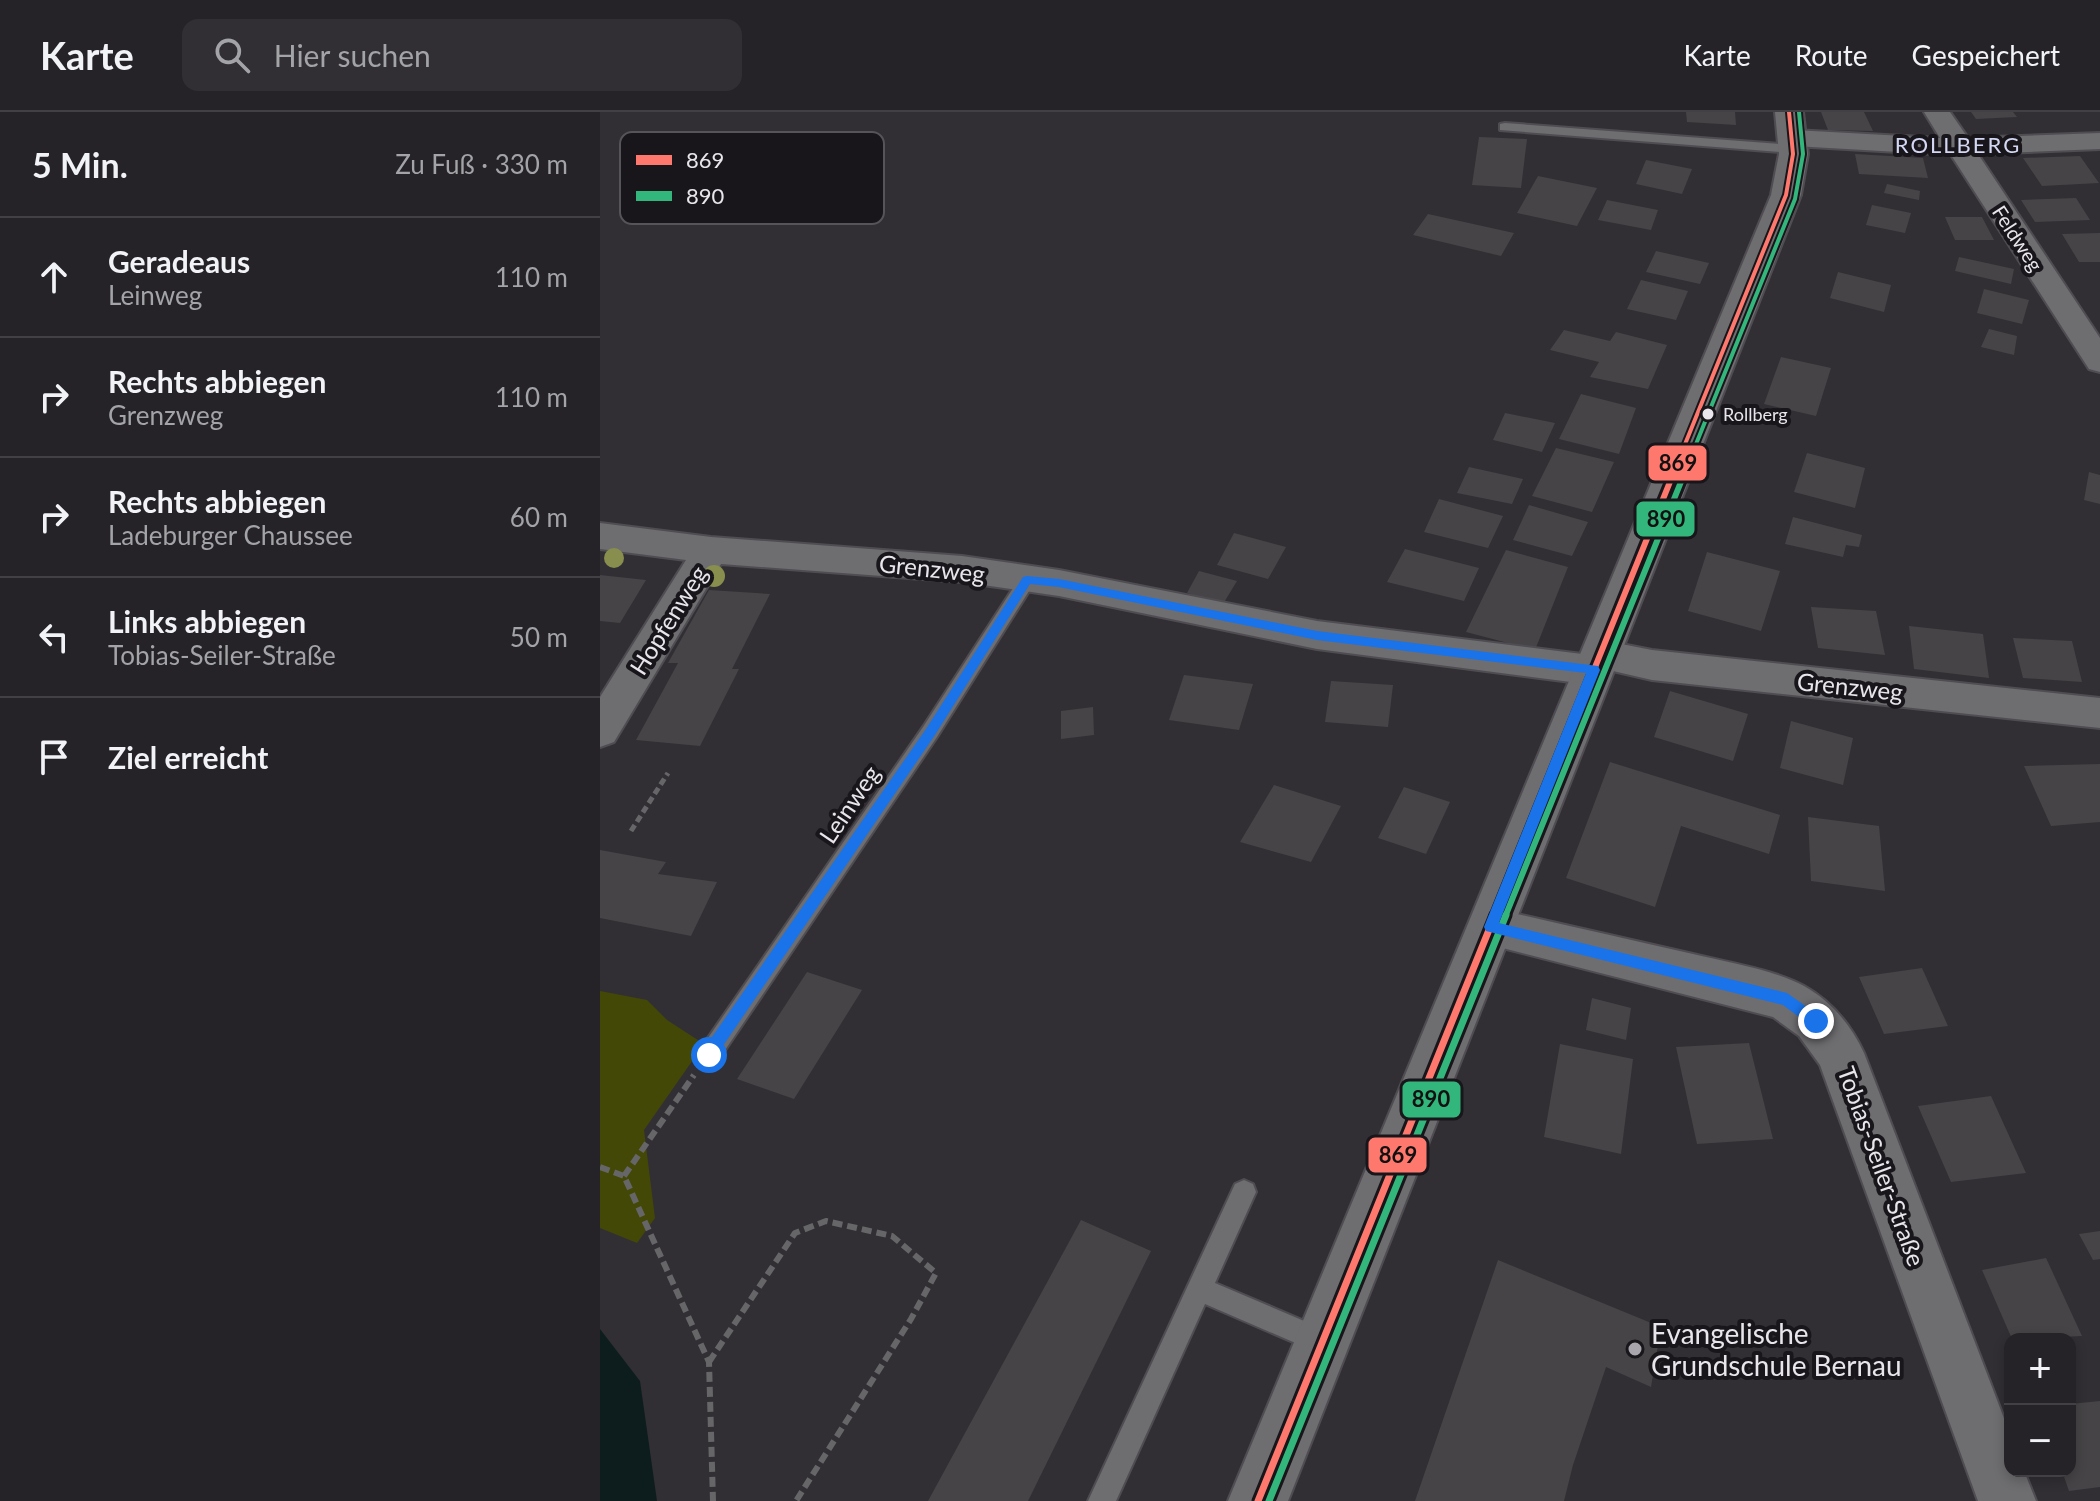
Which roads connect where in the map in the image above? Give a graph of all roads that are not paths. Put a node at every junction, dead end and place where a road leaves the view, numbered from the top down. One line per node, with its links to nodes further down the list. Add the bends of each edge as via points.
1 (1937, 112): 5 (street, Feldweg)
2 (1505, 127): 3 (lane)
3 (1792, 133): 5 (street); 10 (main road, via 1786,195)
4 (2100, 141): 5 (street)
5 (1958, 147): 6 (street, Feldweg)
6 (2100, 362)
7 (600, 536): 8 (street, Grenzweg)
8 (711, 550): 9 (street, Grenzweg, via 962,569); 12 (street, Hopfenweg)
9 (1027, 580): 10 (street, Grenzweg, via 1317,635); 14 (lane, Leinweg)
10 (1597, 662): 11 (street, Grenzweg); 13 (main road)
11 (2100, 713)
12 (600, 731)
13 (1491, 927): 17 (main road); 20 (street, Tobias-Seiler-Straße, via 1787,1000 1816,1021 1840,1053)
14 (709, 1055)
15 (1244, 1192): 16 (lane)
16 (1199, 1289): 17 (lane); 18 (lane)
17 (1323, 1342): 19 (main road)
18 (1102, 1501)
19 (1258, 1501)
20 (2007, 1501)

